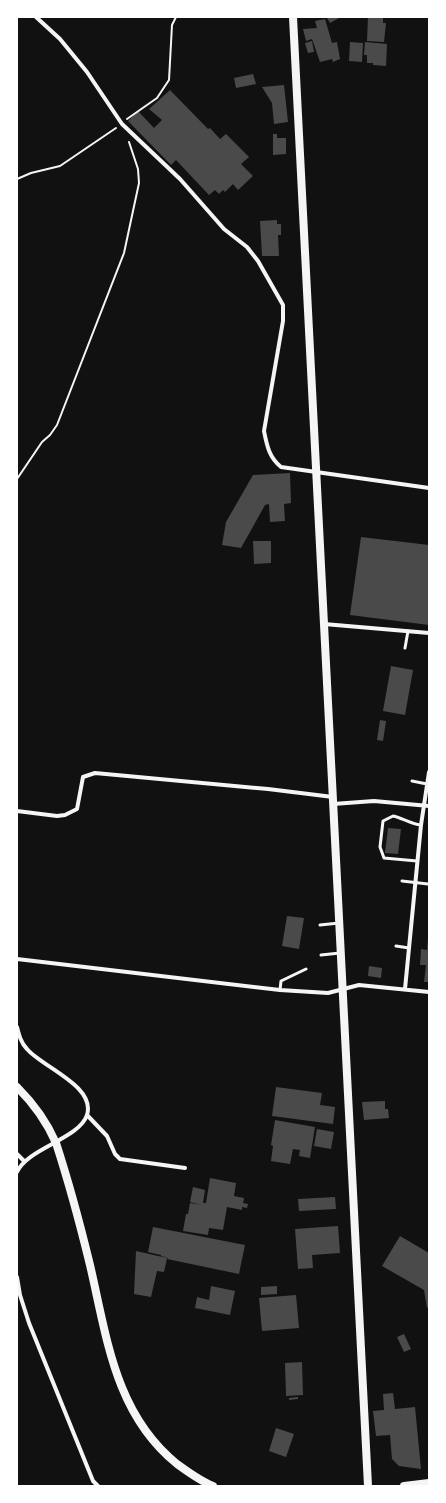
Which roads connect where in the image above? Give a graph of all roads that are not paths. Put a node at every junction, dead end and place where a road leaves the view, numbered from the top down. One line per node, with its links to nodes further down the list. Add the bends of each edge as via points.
1 (36, 17): 3 (street, via 60,39 87,72 122,124 180,179 224,229 247,247 258,261 283,306 283,321 265,420 267,448 272,460 281,467)
2 (293, 17): 3 (main road)
3 (316, 471): 4 (street); 5 (main road)
4 (429, 488)
5 (324, 624): 6 (street); 12 (main road)
6 (408, 631): 7 (street); 8 (lane)
7 (429, 633)
8 (405, 648)
9 (429, 772): 11 (street)
10 (412, 781): 11 (lane)
11 (427, 784): 13 (street)
12 (333, 801): 13 (street); 14 (street, via 268,789 95,773 84,777 77,809 66,815); 20 (main road)
13 (427, 805): 15 (street)
14 (17, 811)
15 (421, 825): 16 (street); 16 (lane, via 392,816 383,821 380,847 384,858)
16 (417, 861): 18 (street)
17 (402, 881): 18 (lane)
18 (416, 882): 19 (lane); 23 (street)
19 (428, 884)
20 (339, 923): 21 (lane); 24 (main road)
21 (320, 925)
22 (396, 946): 23 (lane)
23 (409, 948): 28 (street)
24 (340, 953): 25 (lane); 30 (main road)
25 (321, 956)
26 (17, 959): 29 (street)
27 (306, 969): 29 (lane, via 281,981)
28 (405, 989): 30 (street, via 359,985); 31 (street)
29 (280, 990): 30 (street, via 328,993)
30 (342, 990): 44 (main road)
31 (429, 992)
32 (17, 1027): 34 (street, via 20,1040 26,1049 82,1091 87,1102)
33 (17, 1087): 35 (main road, via 48,1124)
34 (87, 1115): 35 (street, via 81,1125); 38 (street, via 107,1136 120,1159)
35 (56, 1143): 37 (street); 43 (main road, via 90,1264 110,1354 122,1389 140,1425 162,1452 187,1472)
36 (17, 1154): 37 (street)
37 (24, 1161): 39 (street)
38 (185, 1168)
39 (17, 1172)
40 (17, 1277): 42 (street, via 29,1323 93,1481)
41 (429, 1483): 45 (main road)
42 (98, 1486)
43 (213, 1486)
44 (368, 1486)
45 (404, 1486)

